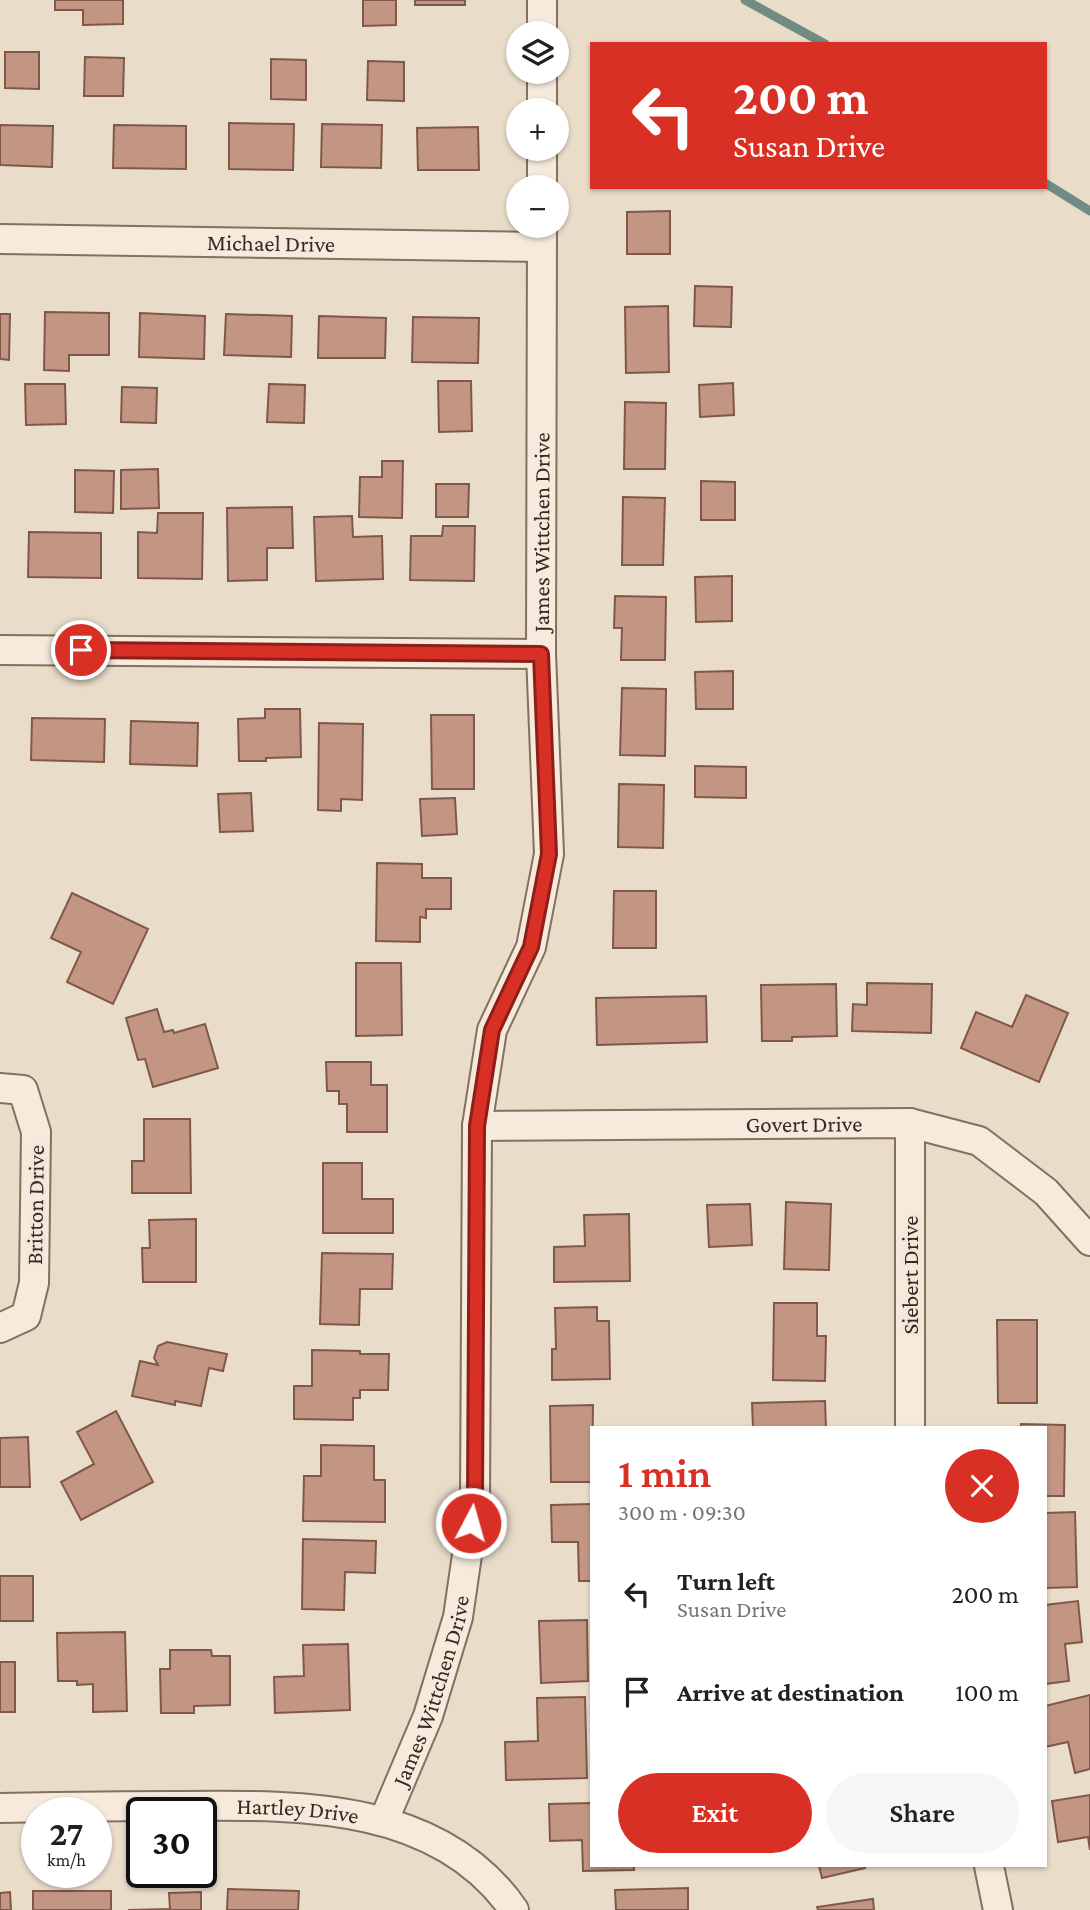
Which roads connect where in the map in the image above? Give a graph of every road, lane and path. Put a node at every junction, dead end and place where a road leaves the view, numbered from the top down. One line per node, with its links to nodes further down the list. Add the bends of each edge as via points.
1 (542, 0): 2 (street)
2 (542, 21)
3 (506, 236): 5 (street, Michael Drive)
4 (542, 238): 7 (street, James Wittchen Drive)
5 (0, 239)
6 (0, 650): 7 (street)
7 (541, 654): 10 (street, James Wittchen Drive, via 549,854 531,947 492,1030)
8 (0, 1088): 12 (street, Britton Drive, via 23,1090 36,1132 34,1283 26,1316)
9 (910, 1123): 10 (street, Govert Drive); 11 (street, Govert Drive, via 979,1141 1046,1192); 13 (street, Siebert Drive)
10 (477, 1126): 15 (street, James Wittchen Drive, via 475,1500 458,1617 428,1716)
11 (1090, 1241)
12 (0, 1328)
13 (910, 1426)
14 (0, 1808): 15 (street, Hartley Drive, via 235,1805 332,1810)
15 (384, 1820): 17 (street, Hartley Drive, via 444,1845 498,1888)
16 (989, 1867): 18 (street)
17 (514, 1910)
18 (998, 1910)

